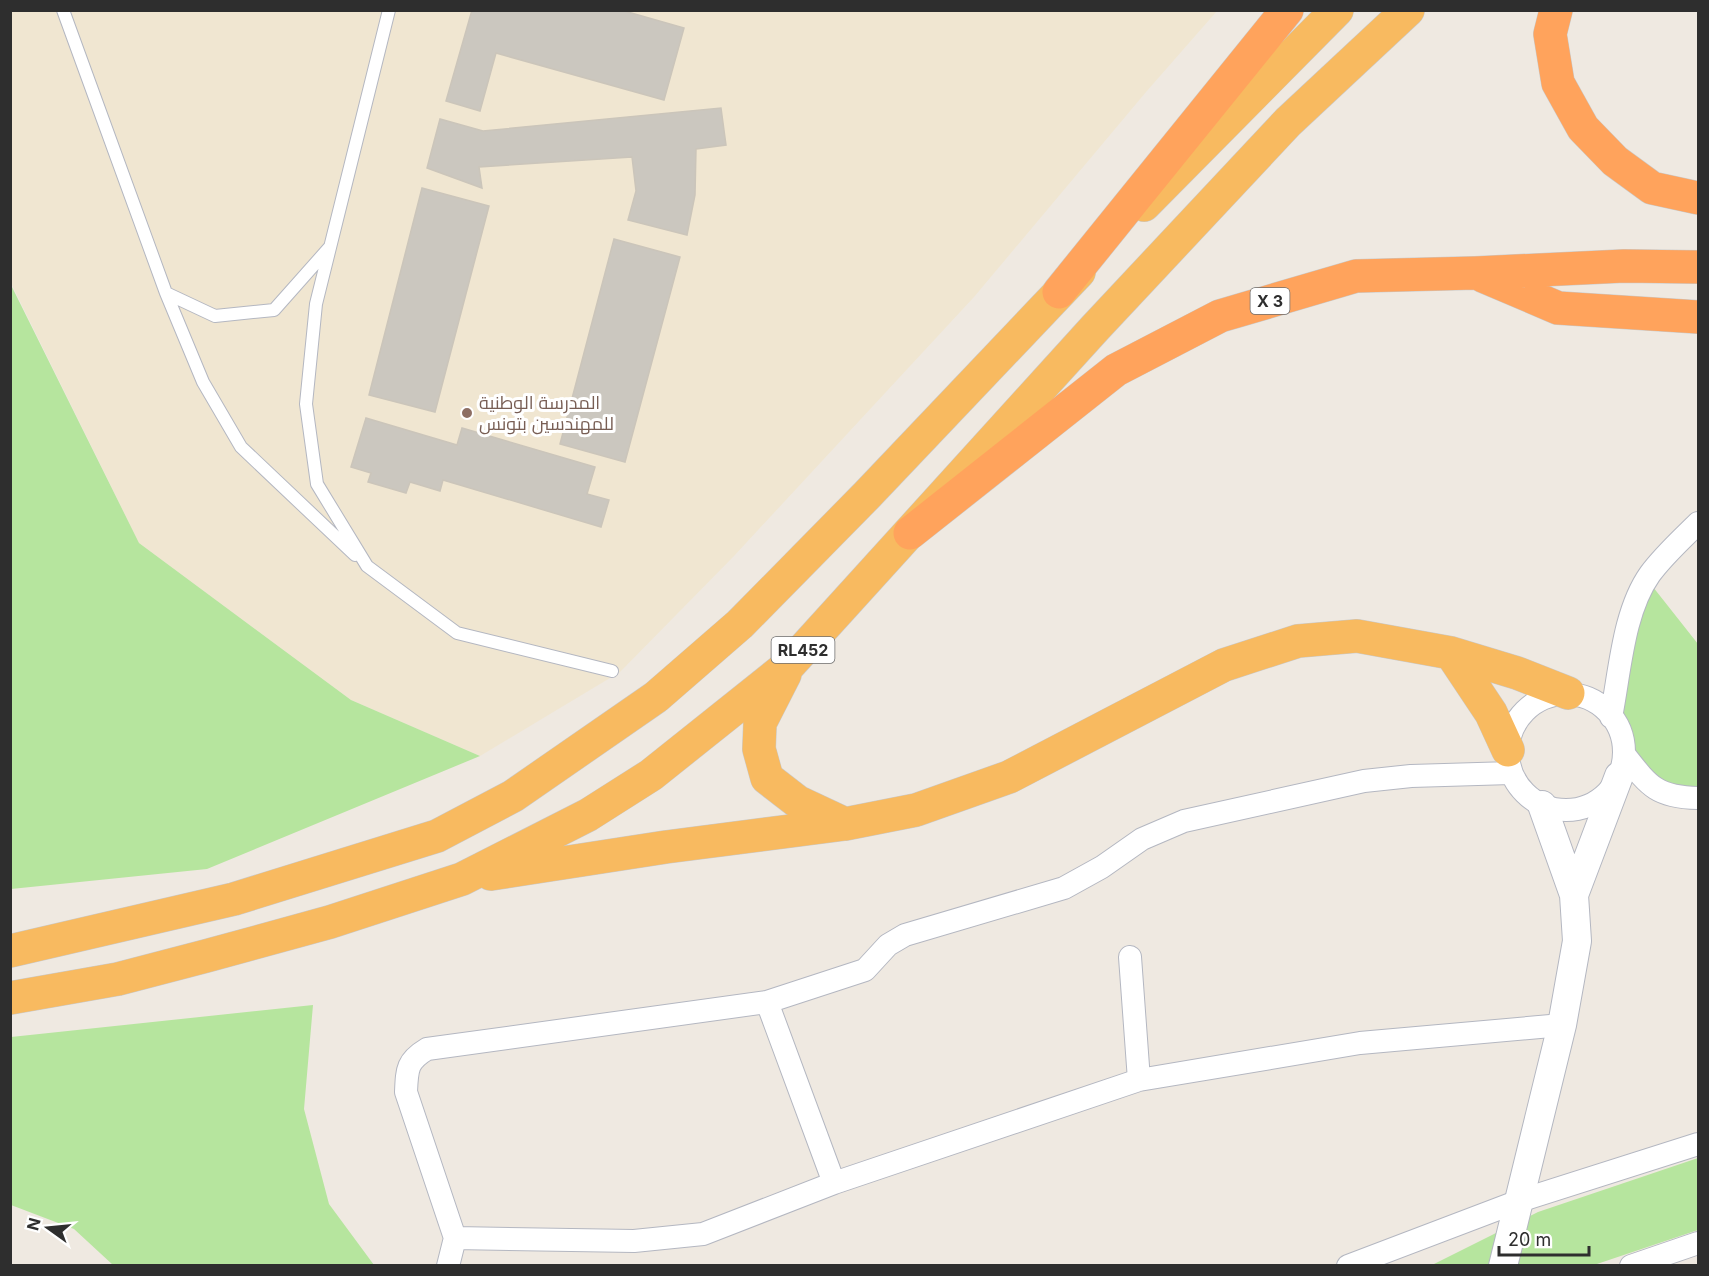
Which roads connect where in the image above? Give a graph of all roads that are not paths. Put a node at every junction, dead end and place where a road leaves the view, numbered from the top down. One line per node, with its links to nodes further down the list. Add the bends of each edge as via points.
1 (63, 10): 12 (lane)
2 (389, 10): 8 (lane)
3 (1287, 10): 11 (highway)
4 (1337, 10): 11 (highway)
5 (1408, 10): 15 (highway, RL452, via 1288,122)
6 (1556, 10): 7 (highway, via 1550,34 1558,83 1582,128 1615,161 1652,188)
7 (1698, 198)
8 (330, 247): 12 (lane, via 274,310 215,315); 16 (lane, via 316,304 306,404 316,484)
9 (1698, 267): 10 (highway, X 3)
10 (1475, 273): 13 (highway, via 1558,308); 15 (highway, X 3, via 1356,276 1221,316 1116,370)
11 (1059, 292): 29 (highway, via 740,624 656,697 513,796 436,836 268,889)
12 (166, 293): 16 (lane, via 202,382 241,447)
13 (1698, 317)
14 (1698, 523): 21 (street, via 1656,566 1635,602)
15 (910, 533): 18 (highway, RL452)
16 (367, 566): 19 (lane, via 457,633)
17 (1450, 653): 20 (highway); 22 (highway, via 1491,713); 26 (highway, via 1357,636 1298,641 1224,665 1009,777 916,810)
18 (790, 664): 26 (highway, via 760,723 759,749 767,778 798,802); 27 (highway, RL452, via 651,775 588,814)
19 (612, 671)
20 (1568, 693): 21 (street, via 1590,699); 22 (street, via 1545,697 1526,709 1513,728)
21 (1611, 717): 23 (street, via 1620,731)
22 (1510, 761): 25 (street, via 1523,792); 32 (street, via 1364,781 1184,820 1142,839 1064,888 905,935 888,945 865,970)
23 (1622, 765): 24 (street, via 1661,792); 25 (street, via 1605,795 1586,807 1564,811); 28 (street)
24 (1698, 798)
25 (1542, 805): 28 (street)
26 (845, 824): 27 (highway)
27 (462, 879): 31 (highway, RL452, via 330,922 118,979)
28 (1574, 895): 33 (street, via 1577,941)
29 (10, 951)
30 (1130, 957): 34 (street)
31 (10, 998)
32 (767, 1002): 36 (street); 38 (street, via 427,1049 414,1057 407,1070 406,1092)
33 (1562, 1025): 34 (street, via 1360,1043); 37 (street)
34 (1139, 1080): 36 (street)
35 (1698, 1144): 37 (street)
36 (834, 1183): 38 (street, via 703,1234 634,1241)
37 (1519, 1201): 41 (street); 42 (street)
38 (455, 1238): 40 (street)
39 (1698, 1243): 43 (street)
40 (448, 1266)
41 (1348, 1266)
42 (1503, 1266)
43 (1631, 1266)

